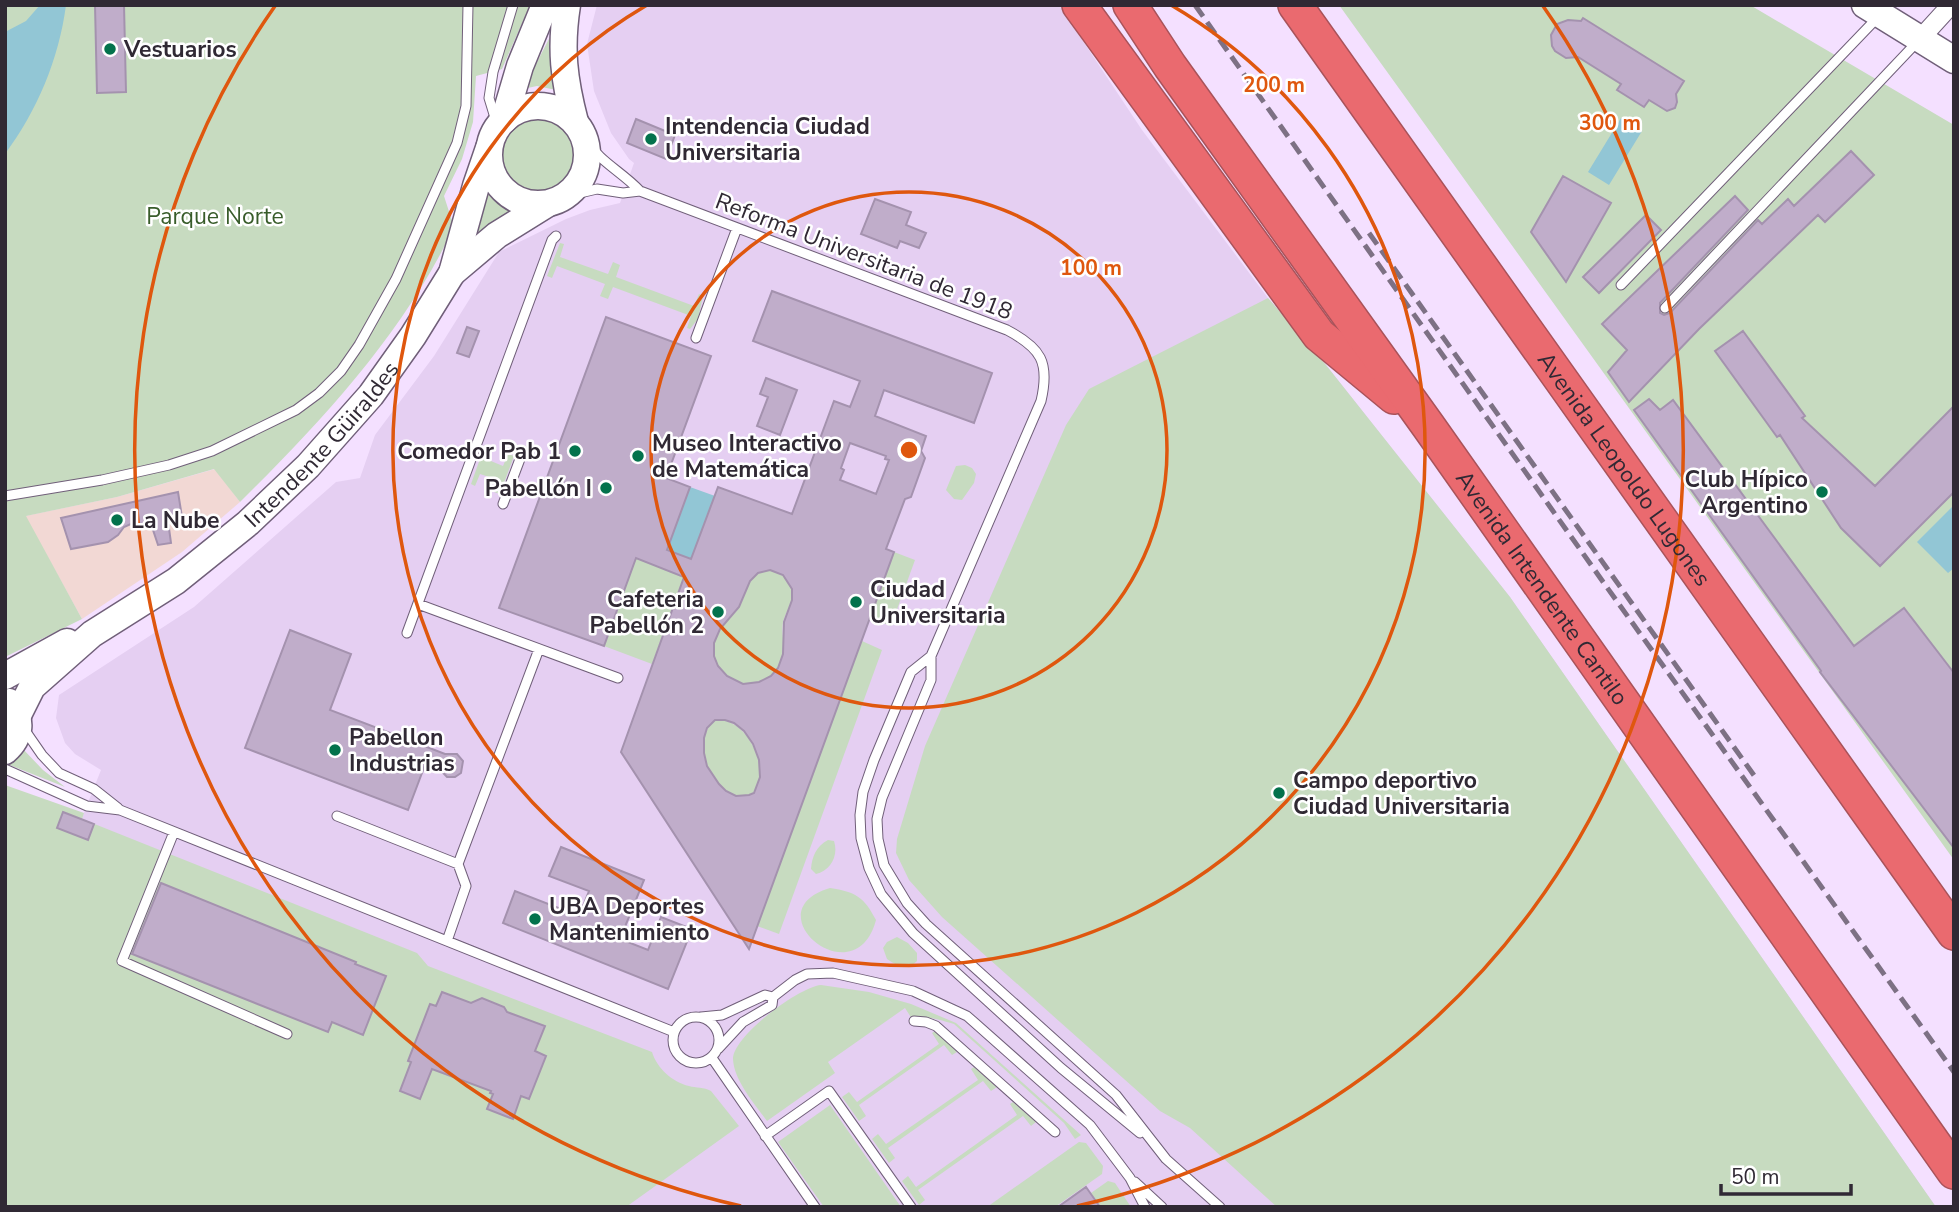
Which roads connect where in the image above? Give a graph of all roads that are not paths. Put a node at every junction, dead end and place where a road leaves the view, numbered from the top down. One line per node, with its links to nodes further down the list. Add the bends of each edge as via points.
1 (468, 5): 25 (lane, via 466,106 457,143 381,307 359,345 319,393 296,410 212,451 169,466)
2 (513, 5): 14 (lane, via 489,98)
3 (1079, 5): 23 (highway, via 1319,335)
4 (1105, 5): 12 (highway)
5 (1130, 5): 12 (highway, Avenida Intendente Cantilo)
6 (1295, 5): 41 (highway, Avenida Leopoldo Lugones)
7 (1951, 5): 10 (street)
8 (550, 6): 13 (main road, Intendente Güiraldes); 14 (main road, Intendente Güiraldes, via 520,66)
9 (1873, 9): 10 (main road); 20 (lane)
10 (1920, 39): 11 (main road); 21 (lane)
11 (1954, 60)
12 (1170, 66): 23 (highway, Avenida Intendente Cantilo)
13 (580, 130): 14 (main road, via 563,112 532,106 516,110); 15 (lane, Reforma Universitaria de 1918, via 604,163); 16 (main road, via 588,155 586,170 578,184)
14 (497, 131): 16 (main road, via 490,166 504,190 528,204); 19 (main road, Intendente Güiraldes)
15 (640, 191): 16 (lane, Reforma Universitaria de 1918, via 597,189); 17 (lane, Reforma Universitaria de 1918)
16 (557, 200): 19 (main road, Intendente Güiraldes, via 497,235)
17 (737, 228): 22 (lane); 31 (lane, Reforma Universitaria de 1918, via 1007,330 1030,342 1043,364 1041,401)
18 (556, 236): 27 (lane)
19 (452, 273): 29 (main road, Intendente Güiraldes, via 372,395 307,466 210,555)
20 (1621, 285)
21 (1665, 308)
22 (696, 338)
23 (1429, 427): 53 (highway, Avenida Intendente Cantilo)
24 (523, 451): 26 (lane)
25 (5, 496)
26 (503, 504)
27 (418, 604): 28 (lane); 30 (lane)
28 (407, 633)
29 (92, 634): 32 (main road, Intendente Güiraldes, via 66,642); 34 (main road, Intendente Güiraldes, via 32,687)
30 (539, 649): 33 (lane); 40 (lane)
31 (931, 656): 52 (lane, Reforma Universitaria de 1918, via 932,680 877,818 884,865 906,903 926,924 1116,1095); 52 (lane, Reforma Universitaria de 1918, via 911,671 863,792 861,827 869,868 881,894 914,933 1061,1068)
32 (5, 676)
33 (618, 678)
34 (14, 712): 35 (main road, Intendente Güiraldes, via 17,738); 37 (lane, via 59,773 93,789)
35 (5, 751)
36 (5, 769): 37 (lane, via 87,806)
37 (120, 810): 39 (lane)
38 (337, 816): 40 (lane)
39 (174, 832): 42 (lane); 47 (lane, via 122,961)
40 (458, 864): 42 (lane, via 466,886)
41 (1954, 933)
42 (447, 941): 46 (lane)
43 (773, 996): 44 (lane, via 765,995 722,1015); 48 (lane, via 772,1005 743,1022); 54 (lane, via 795,980 818,972 882,983 938,1001 967,1016 1090,1125)
44 (701, 1017): 46 (lane, via 688,1018); 48 (lane, via 718,1033)
45 (914, 1021): 50 (lane, via 936,1026)
46 (674, 1032): 49 (lane, via 674,1047 683,1060 697,1064)
47 (287, 1034)
48 (718, 1049): 49 (lane)
49 (712, 1058): 51 (lane)
50 (1055, 1132)
51 (765, 1136): 55 (lane); 56 (lane, via 829,1091)
52 (1150, 1141): 59 (lane, Reforma Universitaria de 1918)
53 (1954, 1172)
54 (1130, 1178): 57 (lane); 58 (lane)
55 (815, 1207)
56 (911, 1207)
57 (1145, 1207)
58 (1163, 1207)
59 (1220, 1207)

